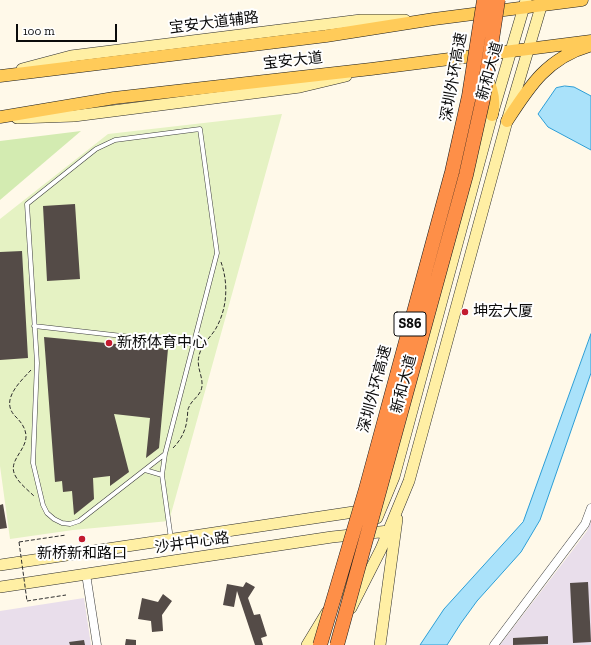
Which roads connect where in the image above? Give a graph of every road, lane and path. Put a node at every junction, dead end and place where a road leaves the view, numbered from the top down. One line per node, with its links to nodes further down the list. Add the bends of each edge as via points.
1 (484, 0): 41 (highway, 深圳外环高速 / S86, bridge, via 469,96 445,202)
2 (490, 0): 7 (main road)
3 (498, 0): 43 (highway, 深圳外环高速 / S86, bridge, via 483,99 466,175)
4 (582, 0): 5 (main road, 宝安大道)
5 (542, 3): 6 (main road, 宝安大道); 10 (main road, 新和大道)
6 (525, 4): 7 (main road, 宝安大道); 11 (main road, 新和大道)
7 (447, 18): 13 (main road, 宝安大道, via 326,36)
8 (591, 41): 10 (main road, 宝安大道)
9 (591, 46): 16 (main road, via 563,57 542,73)
10 (529, 48): 11 (main road, 宝安大道); 16 (main road, 新和大道)
11 (512, 51): 12 (main road, 宝安大道); 14 (main road, 新和大道)
12 (451, 59): 14 (main road, via 474,66 485,77 494,99); 15 (main road, 宝安大道, via 114,98)
13 (0, 76)
14 (492, 115): 25 (main road, 新和大道, via 394,476)
15 (0, 118)
16 (507, 122): 27 (main road, 新和大道, via 409,481)
17 (217, 253): 18 (lane, via 200,129 115,140 96,149 27,204); 19 (lane); 21 (path, via 226,284 224,308 215,330 200,352 198,363 201,390 189,407 184,432)
18 (34, 326): 19 (lane); 20 (lane)
19 (193, 344): 21 (lane)
20 (37, 363): 24 (lane, via 33,463); 24 (path, via 12,391 9,403 11,411 24,427 26,436 23,449 14,462 14,473)
21 (165, 454): 22 (lane); 23 (lane)
22 (145, 470): 23 (lane); 24 (lane, via 79,522 62,523 47,513)
23 (162, 475): 32 (lane)
24 (43, 505)
25 (381, 508): 30 (main road, 新和大道); 32 (main road, 沙井中心路)
26 (591, 508): 28 (street)
27 (398, 510): 29 (main road, 新和大道); 35 (main road)
28 (588, 524): 45 (street)
29 (389, 531): 30 (main road, 沙井中心路); 34 (main road, 新和大道)
30 (370, 533): 36 (main road, 沙井中心路); 40 (main road, 新和大道, via 343,586)
31 (66, 535): 38 (path, bridge, via 19,542 27,601)
32 (171, 539): 33 (main road, 沙井中心路)
33 (0, 565)
34 (373, 566): 35 (main road, via 383,566); 42 (main road, 新和大道)
35 (390, 573): 44 (main road)
36 (86, 574): 37 (main road, 沙井中心路); 39 (street)
37 (0, 587)
38 (66, 595)
39 (97, 645)
40 (307, 645)
41 (320, 645)
42 (330, 645)
43 (337, 645)
44 (380, 645)
45 (494, 645)

